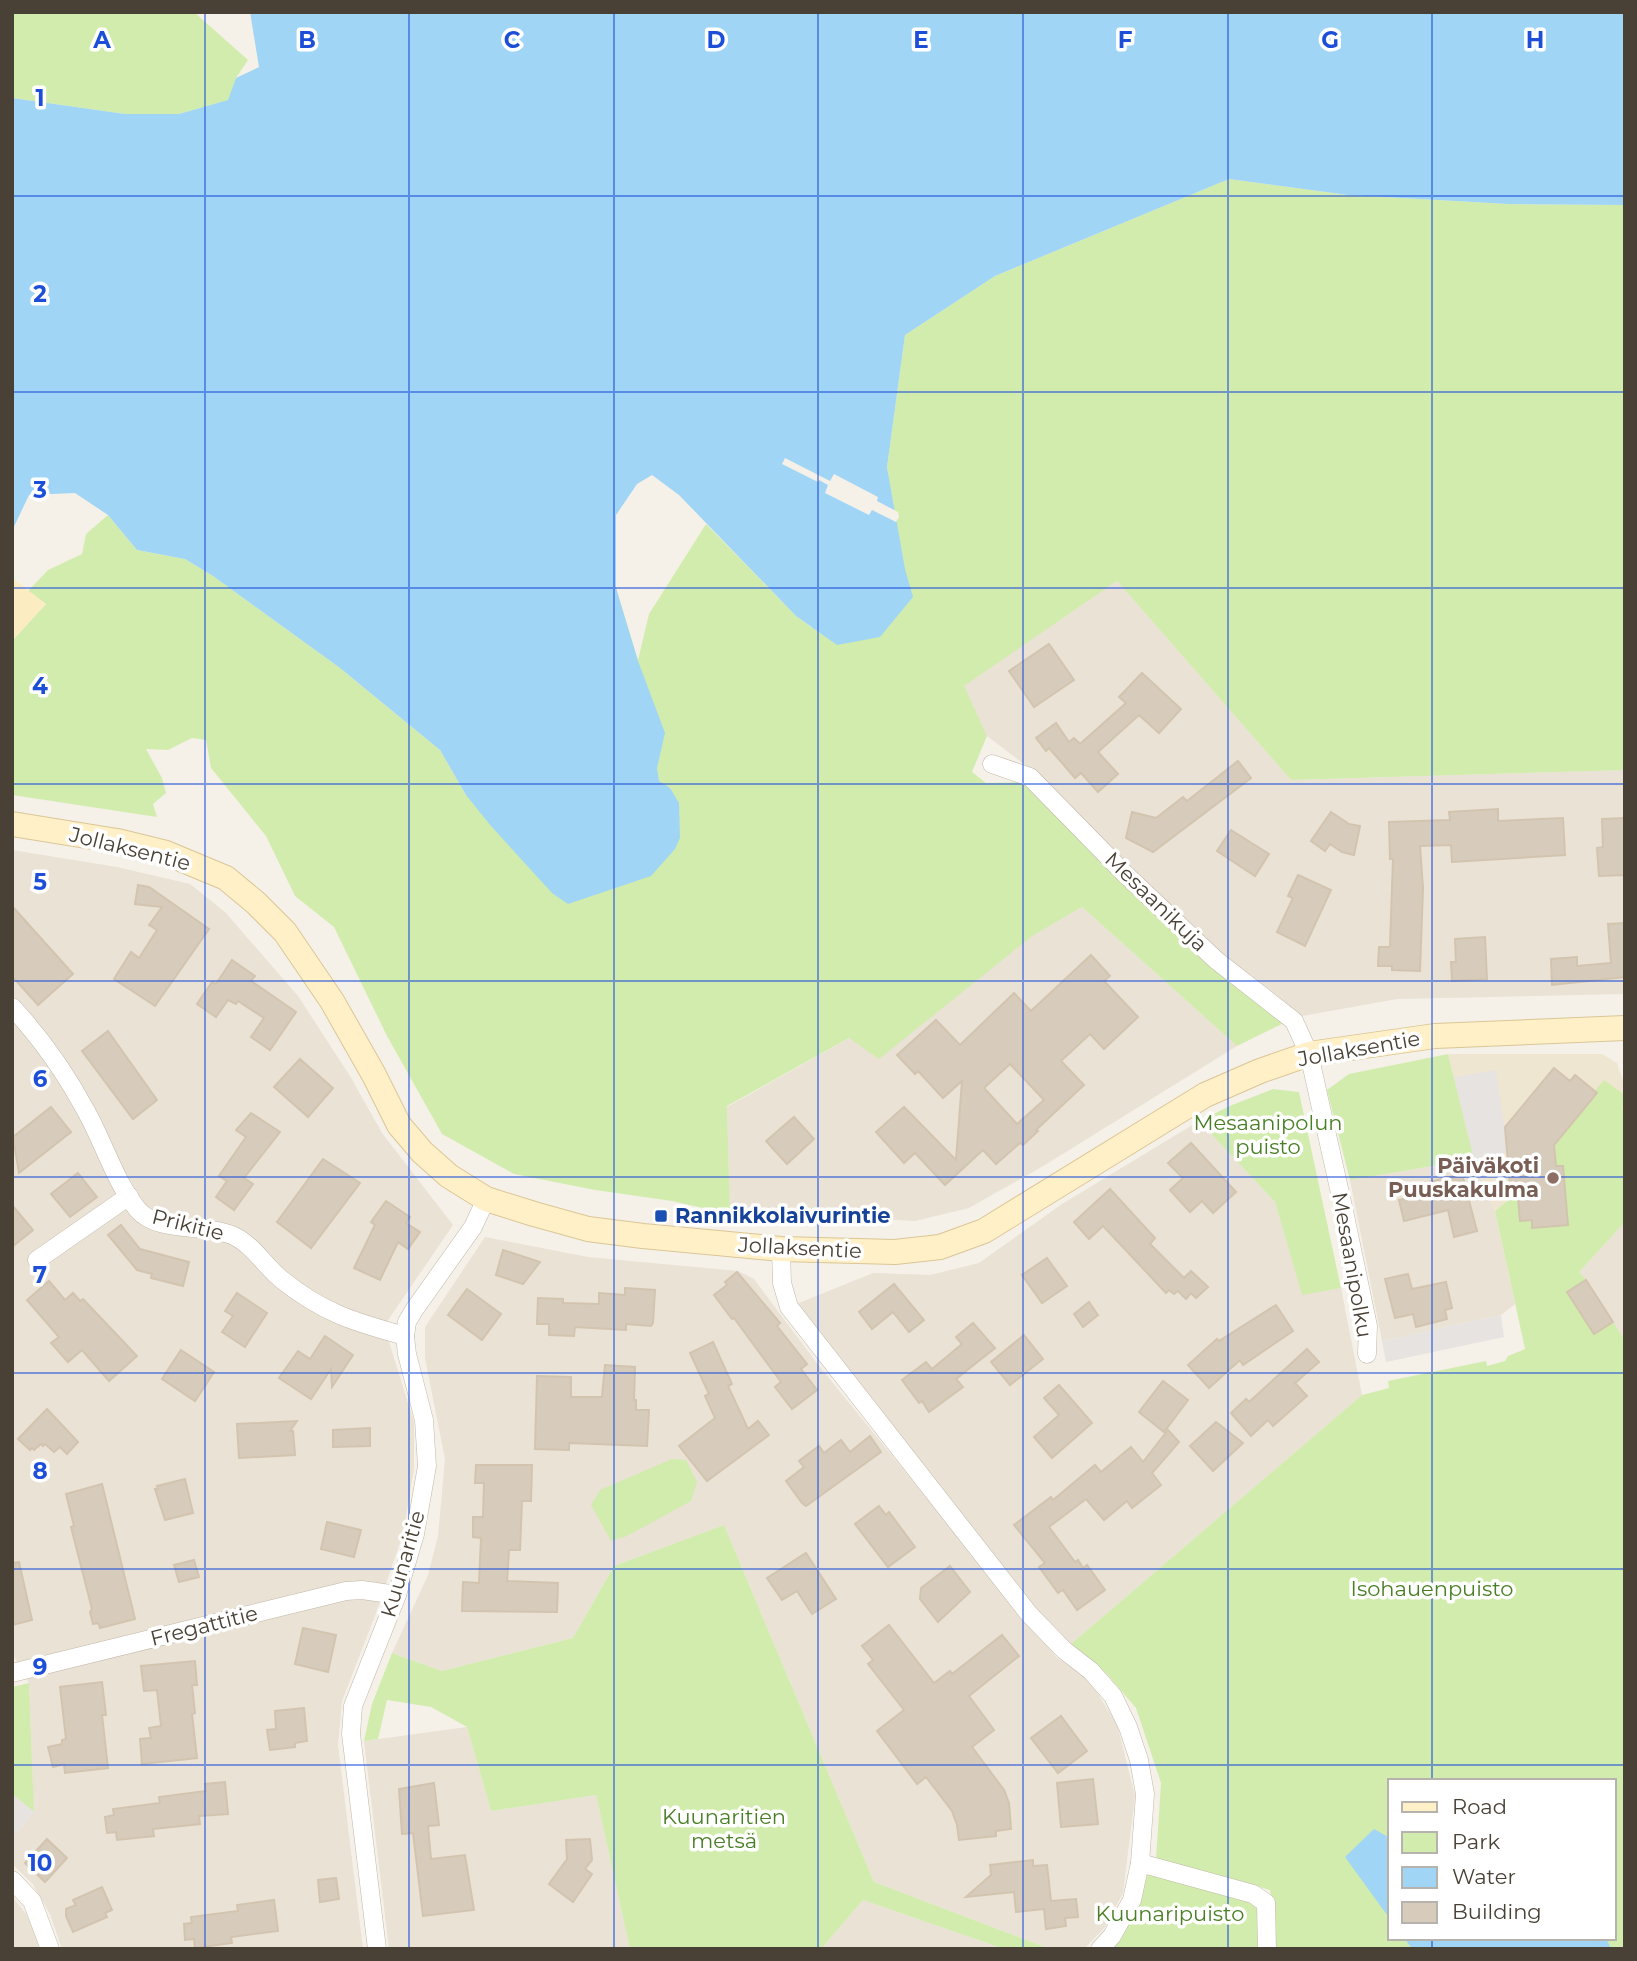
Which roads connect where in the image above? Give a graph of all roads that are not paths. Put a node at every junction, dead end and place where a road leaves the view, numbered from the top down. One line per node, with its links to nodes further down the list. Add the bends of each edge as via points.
1 (992, 764): 5 (street, Mesaanikuja, via 1030,776 1216,960 1294,1021)
2 (12, 824): 7 (main road, Jollaksentie, via 166,853 226,878 285,932 332,1001 399,1125 449,1176)
3 (12, 1007): 6 (street, Prikitie, via 36,1032 86,1110)
4 (1625, 1028): 5 (main road, Jollaksentie, via 1438,1036)
5 (1309, 1054): 8 (main road, Jollaksentie, via 1205,1095 984,1231 940,1247 895,1252); 11 (street, Mesaanipolku, via 1368,1326)
6 (129, 1196): 9 (street); 10 (street, Prikitie, via 140,1212 155,1221 235,1236 303,1297 345,1319)
7 (486, 1199): 8 (main road, Jollaksentie, via 588,1229); 10 (street, via 473,1227 411,1316)
8 (780, 1249): 14 (street, via 789,1307 1029,1614 1113,1696 1135,1749 1145,1794)
9 (37, 1259)
10 (405, 1336): 12 (street, Kuunaritie, via 424,1420 427,1466 415,1534)
11 (1367, 1354)
12 (397, 1595): 13 (street, Fregattitie, via 346,1591); 17 (street, Kuunaritie, via 353,1706 351,1734)
13 (12, 1673)
14 (1140, 1863): 18 (street, via 1132,1900); 19 (street, via 1253,1894 1266,1903)
15 (12, 1880): 16 (street, via 32,1901)
16 (50, 1949)
17 (377, 1949)
18 (1100, 1949)
19 (1267, 1949)

